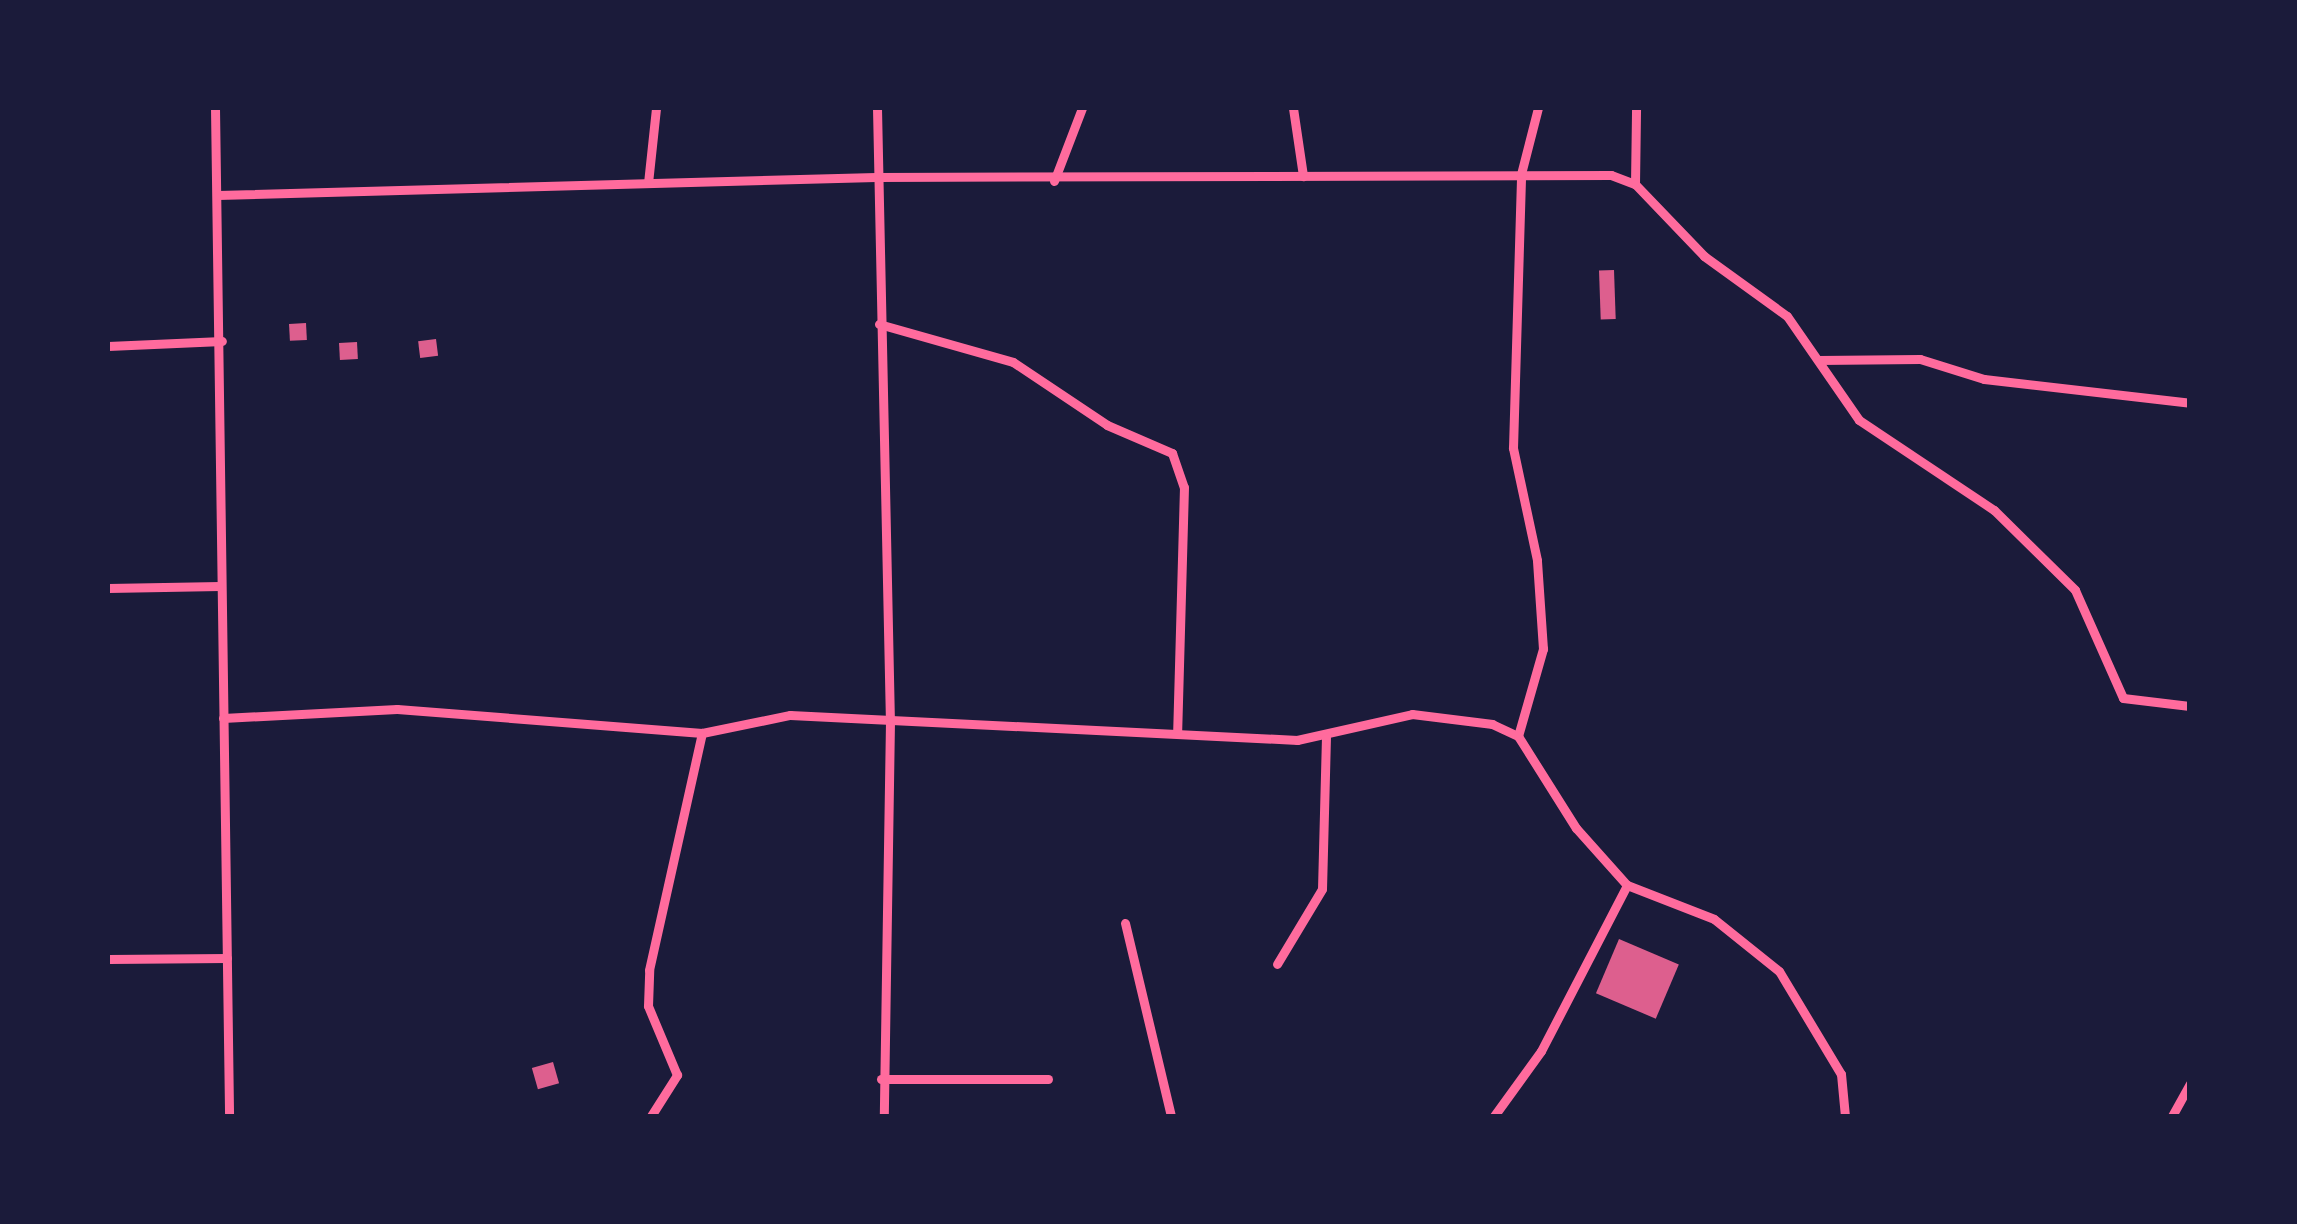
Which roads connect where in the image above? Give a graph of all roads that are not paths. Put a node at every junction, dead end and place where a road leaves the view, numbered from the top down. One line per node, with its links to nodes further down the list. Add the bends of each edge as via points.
1 (215, 108): 14 (street)
2 (656, 108): 12 (street)
3 (878, 108): 10 (street)
4 (1082, 108): 11 (street)
5 (1292, 108): 9 (street)
6 (1538, 108): 8 (street)
7 (1636, 108): 13 (street)
8 (1522, 174): 9 (street); 13 (street, via 1611,174); 27 (street, via 1513,448 1537,560 1543,649)
9 (1302, 176): 11 (street)
10 (876, 177): 11 (street); 12 (street); 15 (street)
11 (1054, 181)
12 (648, 183): 14 (street)
13 (1636, 184): 18 (street, via 1704,256 1787,316)
14 (218, 195): 16 (street)
15 (879, 324): 24 (street); 26 (street, via 1013,362 1108,425 1172,454 1184,487)
16 (222, 342): 17 (street); 20 (street)
17 (108, 346)
18 (1818, 360): 19 (street, via 1920,359 1984,379); 22 (street, via 1859,420 1994,510 2076,590 2123,698)
19 (2190, 403)
20 (220, 586): 21 (street); 23 (street)
21 (108, 588)
22 (2190, 706)
23 (223, 718): 25 (street, via 397,708); 32 (street)
24 (890, 720): 25 (street, via 790,715); 26 (street); 35 (street)
25 (702, 732): 38 (street, via 649,970 648,1006 677,1074)
26 (1178, 732): 28 (street)
27 (1518, 736): 28 (street, via 1492,724 1412,714); 29 (street, via 1576,828)
28 (1326, 738): 33 (street, via 1322,889)
29 (1627, 885): 41 (street, via 1541,1050); 42 (street, via 1714,919 1780,971 1841,1074)
30 (1125, 923): 40 (street)
31 (108, 958): 32 (street)
32 (227, 958): 37 (street)
33 (1278, 964)
34 (1048, 1079): 35 (street)
35 (882, 1080): 39 (street)
36 (2190, 1084): 43 (street)
37 (229, 1116)
38 (650, 1116)
39 (884, 1116)
40 (1171, 1116)
41 (1494, 1116)
42 (1844, 1116)
43 (2172, 1116)

